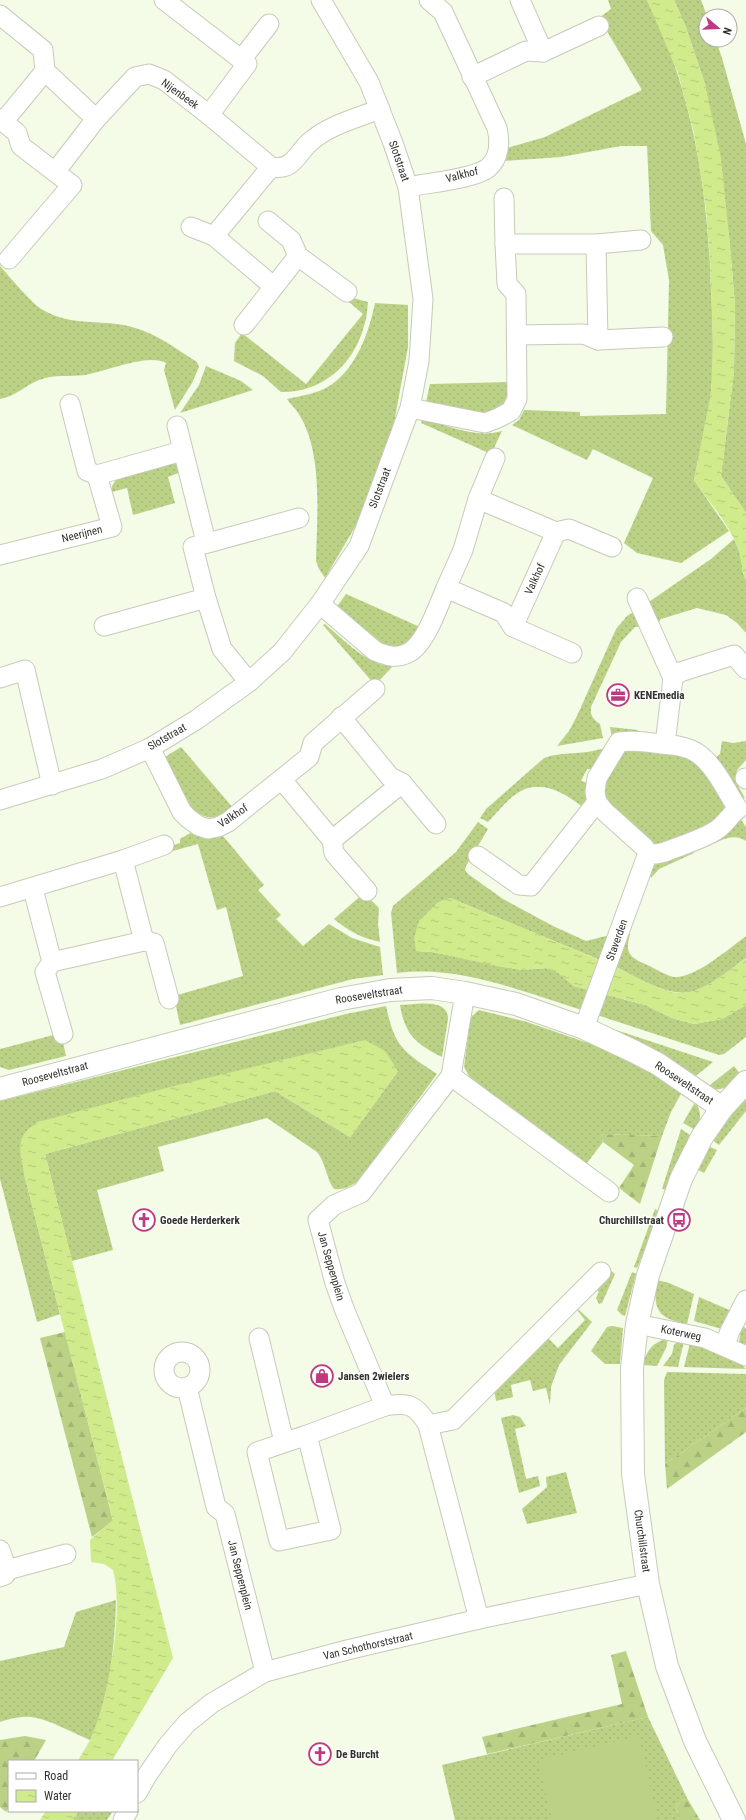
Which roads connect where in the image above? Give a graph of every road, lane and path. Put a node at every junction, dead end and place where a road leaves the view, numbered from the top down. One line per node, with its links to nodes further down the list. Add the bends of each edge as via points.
1 (164, 0): 9 (street)
2 (320, 0): 12 (street, Slotstraat, via 358,62)
3 (429, 0): 11 (street, Valkhof, via 443,12)
4 (520, 0): 8 (street)
5 (0, 15): 10 (street, via 42,50)
6 (269, 24): 9 (street)
7 (599, 26): 8 (street)
8 (543, 52): 11 (street, via 526,51)
9 (241, 60): 13 (street, Nijenbeek, via 247,64)
10 (45, 71): 14 (street); 15 (street)
11 (472, 77): 18 (street, Valkhof, via 497,128 500,141 496,158 488,168 474,174)
12 (380, 108): 16 (street, via 326,130 310,142 290,165 281,169); 18 (street, Slotstraat)
13 (209, 115): 14 (street, Nijenbeek, via 164,80 149,74 135,77); 16 (street, Nijenbeek)
14 (96, 119): 17 (street, Nijenbeek)
15 (2, 120): 17 (street, via 17,133 21,146)
16 (271, 167): 22 (street)
17 (55, 172): 27 (street, via 72,185)
18 (408, 187): 35 (street, Slotstraat, via 423,299 419,361)
19 (504, 198): 24 (street)
20 (268, 221): 26 (street, via 292,240)
21 (191, 227): 22 (street)
22 (214, 236): 28 (street)
23 (641, 240): 25 (street)
24 (505, 244): 25 (street); 31 (street, via 507,284 516,294)
25 (596, 244): 33 (street)
26 (298, 256): 28 (street); 29 (street)
27 (9, 260)
28 (273, 286): 30 (street)
29 (347, 292)
30 (244, 325)
31 (517, 335): 33 (street, via 584,334); 35 (street, via 517,399 511,411 485,423)
32 (663, 337): 33 (street)
33 (598, 340)
34 (70, 404): 39 (street, Neerijnen, via 88,471)
35 (410, 408): 49 (street, Slotstraat, via 359,546)
36 (177, 426): 37 (street)
37 (182, 451): 39 (street); 43 (street)
38 (495, 458): 40 (street)
39 (97, 474): 45 (street, Neerijnen, via 112,527)
40 (478, 499): 42 (street); 46 (street, via 463,550)
41 (299, 518): 43 (street)
42 (556, 532): 44 (street, via 569,529); 51 (street, Valkhof)
43 (206, 542): 47 (street, via 193,547)
44 (612, 547)
45 (0, 555)
46 (446, 588): 49 (street, via 418,644 406,654 397,656 386,656 375,651); 51 (street, via 504,613)
47 (206, 598): 50 (street); 56 (street, via 222,648)
48 (637, 598): 55 (street)
49 (320, 604): 56 (street, Slotstraat, via 282,652)
50 (104, 626)
51 (513, 626): 52 (street)
52 (572, 653)
53 (746, 670): 55 (street, via 734,655 680,672)
54 (0, 678): 63 (street, via 25,670)
55 (673, 678): 59 (street)
56 (248, 682): 60 (street, Slotstraat, via 196,720)
57 (375, 689): 58 (street, Valkhof)
58 (341, 717): 61 (street, Valkhof, via 312,743 309,757); 62 (street, via 390,777)
59 (665, 744): 65 (street, via 633,740 619,742 597,778); 66 (street, via 697,753 710,766)
60 (150, 748): 61 (street, Valkhof, via 182,812 199,826 208,829 228,822); 63 (street, Slotstraat, via 102,769)
61 (282, 780): 68 (street)
62 (402, 783): 67 (street); 68 (street)
63 (52, 785): 64 (street, Slotstraat)
64 (0, 800)
65 (597, 802): 70 (street); 71 (street, via 531,886 519,885)
66 (743, 812): 70 (street, via 729,816 725,824 716,831 665,852)
67 (436, 824)
68 (332, 840): 74 (street, via 334,853)
69 (164, 845): 72 (street)
70 (648, 853): 80 (street, Staverden)
71 (478, 856)
72 (123, 860): 73 (street); 76 (street)
73 (32, 889): 75 (street); 77 (street)
74 (367, 891)
75 (0, 897)
76 (144, 941): 77 (street); 79 (street, via 154,943)
77 (52, 962): 81 (street, via 45,972)
78 (465, 993): 80 (street, Rooseveltstraat, via 516,1004); 82 (street, Jan Seppenplein); 84 (street, Rooseveltstraat, via 432,988 390,990 359,995)
79 (169, 999)
80 (584, 1028): 85 (street, Rooseveltstraat, via 658,1064)
81 (64, 1034)
82 (451, 1076): 86 (street); 94 (street, Jan Seppenplein, via 360,1193 334,1205 318,1220 335,1283)
83 (746, 1082): 85 (street, Churchillstraat)
84 (0, 1089)
85 (722, 1108): 89 (street, Churchillstraat, via 702,1137 681,1179 657,1245)
86 (609, 1192)
87 (601, 1272): 95 (street, via 453,1420)
88 (746, 1300): 91 (street)
89 (637, 1324): 91 (street, Koterweg, via 705,1338); 101 (street, Churchillstraat, via 632,1368 633,1474)
90 (259, 1338): 97 (street)
91 (725, 1345): 92 (street, Koterweg)
92 (746, 1356)
93 (187, 1387): 103 (street, Jan Seppenplein, via 216,1506 225,1514)
94 (384, 1406): 95 (street, via 404,1404 414,1408 421,1412); 96 (street)
95 (428, 1425): 102 (street)
96 (308, 1436): 97 (street); 97 (street, via 331,1530 279,1541 257,1452)
97 (284, 1442)
98 (0, 1550): 100 (street)
99 (66, 1554): 100 (street)
100 (3, 1573)
101 (648, 1584): 102 (street, Van Schothorststraat); 105 (street, Churchillstraat, via 670,1674 695,1741)
102 (479, 1619): 103 (street, Van Schothorststraat)
103 (265, 1672): 104 (street, Van Schothorststraat, via 212,1703 187,1723 168,1745)
104 (138, 1791)
105 (734, 1820)

